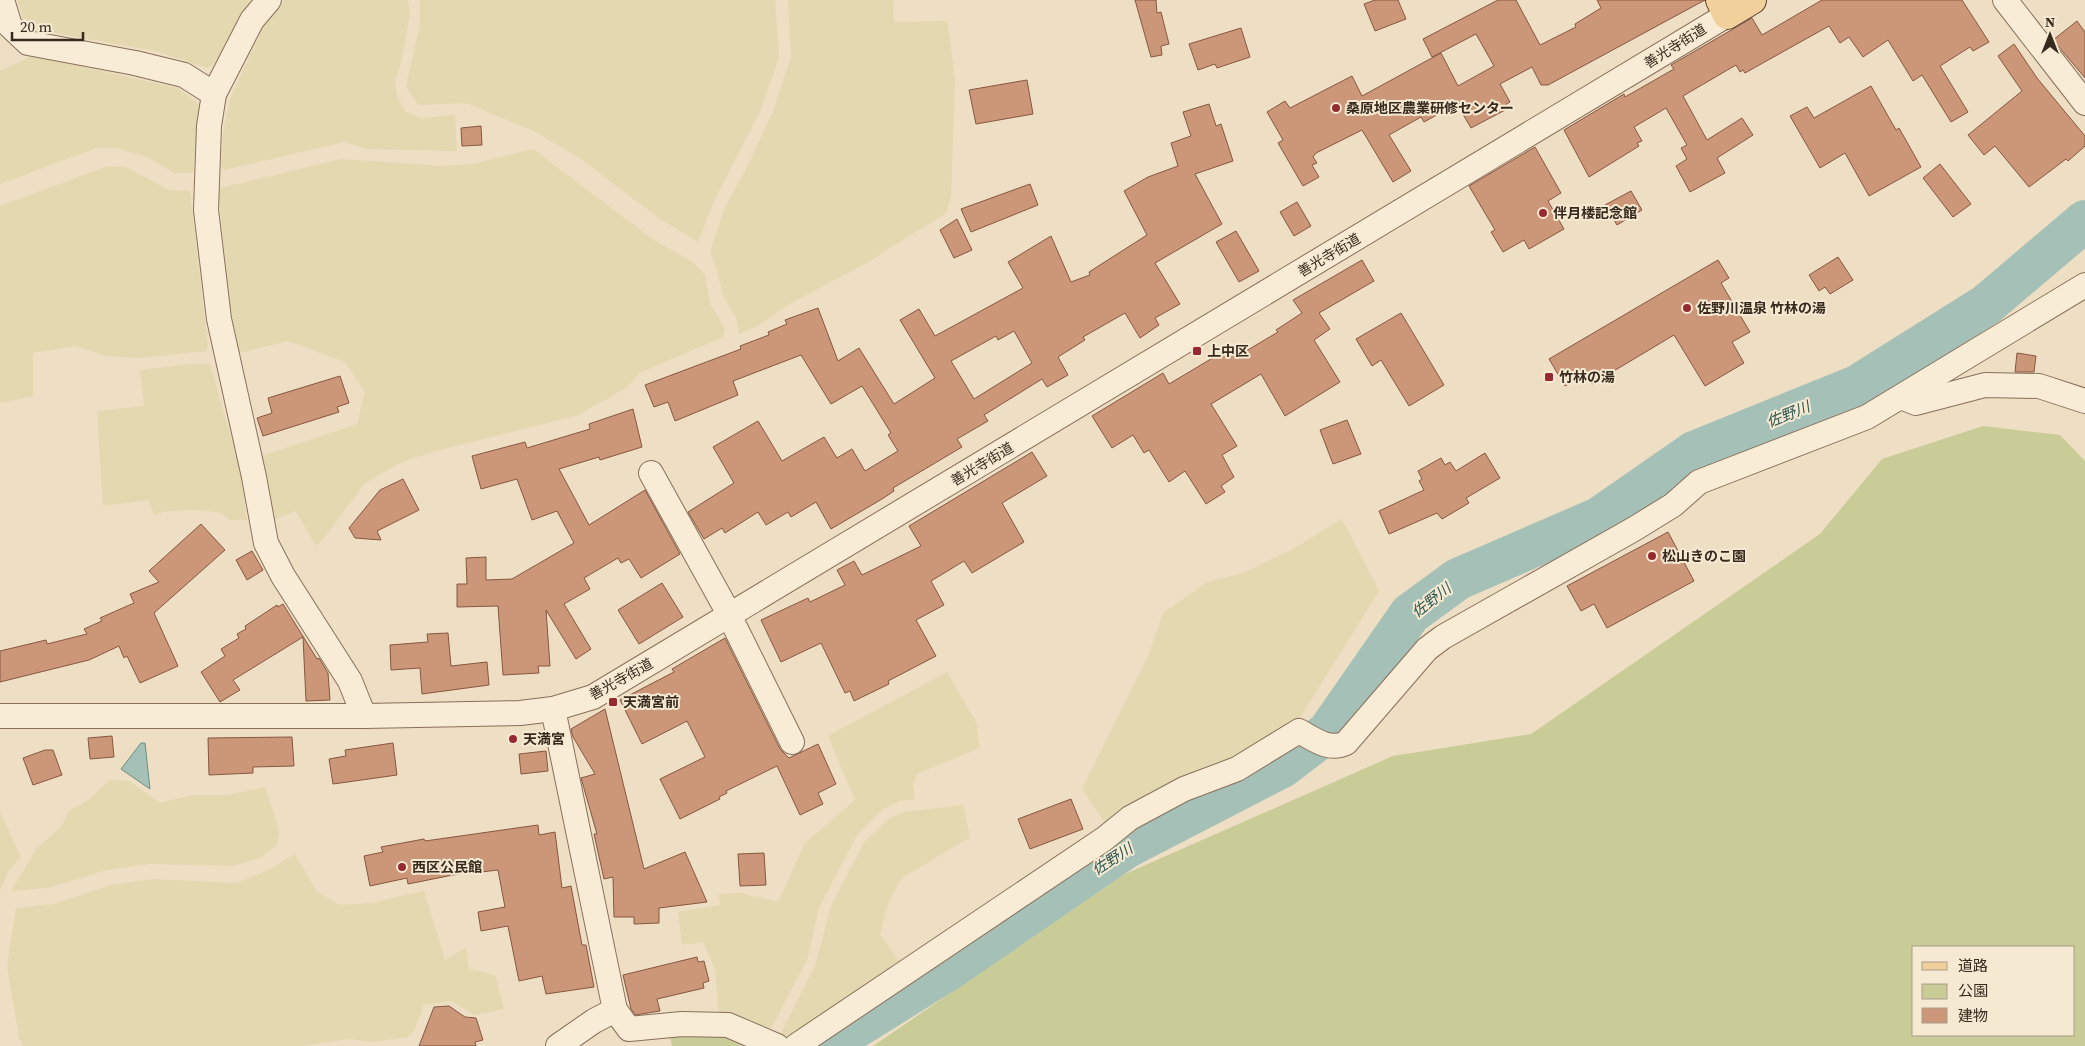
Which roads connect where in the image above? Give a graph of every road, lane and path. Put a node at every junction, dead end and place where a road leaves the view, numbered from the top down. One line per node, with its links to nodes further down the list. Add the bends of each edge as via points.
1 (2, 0): 6 (street, via 10,26 28,42 184,75)
2 (268, 0): 6 (street, via 252,20)
3 (1752, 0): 5 (main road)
4 (2005, 0): 7 (street)
5 (1723, 8): 12 (street, 善光寺街道)
6 (214, 94): 15 (street, via 209,126 206,210 219,319 266,543 283,576 350,682)
7 (2085, 103)
8 (2085, 285): 9 (street)
9 (1901, 397): 10 (street, via 1916,403 1985,385 2039,386); 20 (street, via 1867,417 1699,482 1672,505 1634,529 1442,637 1427,649 1346,743 1337,747 1327,746 1298,731 1237,769 1184,788 1130,818 1104,839)
10 (2085, 401)
11 (650, 473): 12 (street)
12 (730, 616): 13 (street, 善光寺街道, via 593,697); 16 (street)
13 (553, 709): 15 (street, 善光寺街道, via 520,713); 17 (street)
14 (0, 716): 15 (street, 善光寺街道)
15 (364, 716)
16 (792, 742)
17 (615, 1010): 18 (street); 19 (street, via 629,1029 682,1024 728,1025)
18 (558, 1046)
19 (777, 1046)
20 (796, 1046)

